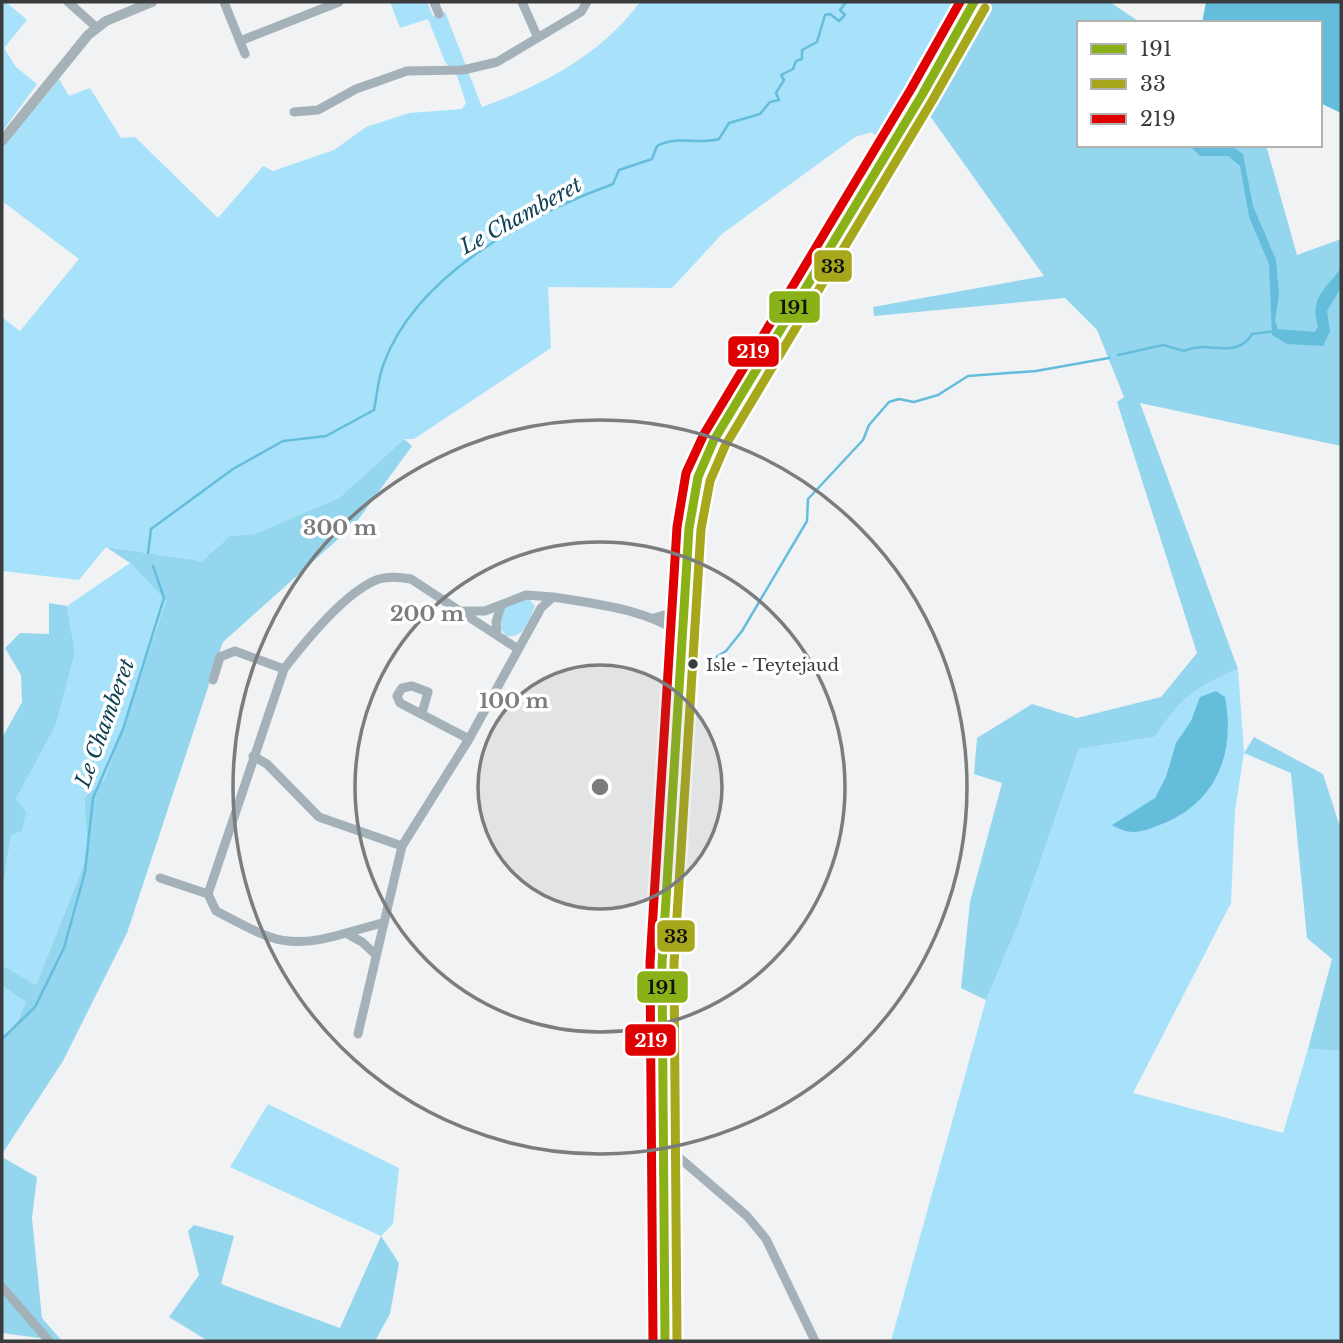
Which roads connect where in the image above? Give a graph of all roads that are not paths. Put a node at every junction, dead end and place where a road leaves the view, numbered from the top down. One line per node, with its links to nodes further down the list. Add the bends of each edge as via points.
1 (68, 2): 10 (street)
2 (152, 2): 10 (main road)
3 (224, 2): 12 (street)
4 (339, 2): 12 (street)
5 (434, 2): 9 (street)
6 (522, 2): 11 (street)
7 (587, 2): 11 (street, via 581,12)
8 (974, 2): 18 (main road, via 709,450 694,494)
9 (439, 14)
10 (96, 27): 15 (main road)
11 (538, 38): 14 (street, via 497,62 463,70 407,71 356,89 318,110)
12 (240, 41): 13 (street)
13 (245, 54)
14 (294, 112)
15 (2, 141)
16 (553, 597): 17 (street, via 526,595); 20 (street); 23 (street, via 541,608)
17 (501, 606): 19 (street); 21 (street)
18 (685, 610): 20 (street); 22 (main road)
19 (463, 611): 21 (street); 24 (street, via 411,579 380,579 361,587)
20 (654, 618): 22 (street)
21 (497, 634): 23 (street)
22 (683, 635): 36 (main road, via 662,964)
23 (518, 649): 27 (street)
24 (284, 670): 25 (street, via 235,651 220,657); 28 (street)
25 (213, 680)
26 (422, 713): 27 (street)
27 (469, 739): 29 (street)
28 (253, 756): 29 (street, via 267,764 319,817); 31 (street)
29 (402, 846): 32 (street)
30 (160, 878): 31 (street)
31 (208, 894): 33 (street, via 216,911 282,942 321,941)
32 (382, 923): 33 (street); 34 (street)
33 (346, 933): 34 (street)
34 (375, 954): 35 (street)
35 (358, 1034)
36 (661, 1146): 39 (main road); 40 (street, via 747,1216 766,1238)
37 (2, 1287): 38 (street)
38 (49, 1341)
39 (665, 1341)
40 (815, 1341)

